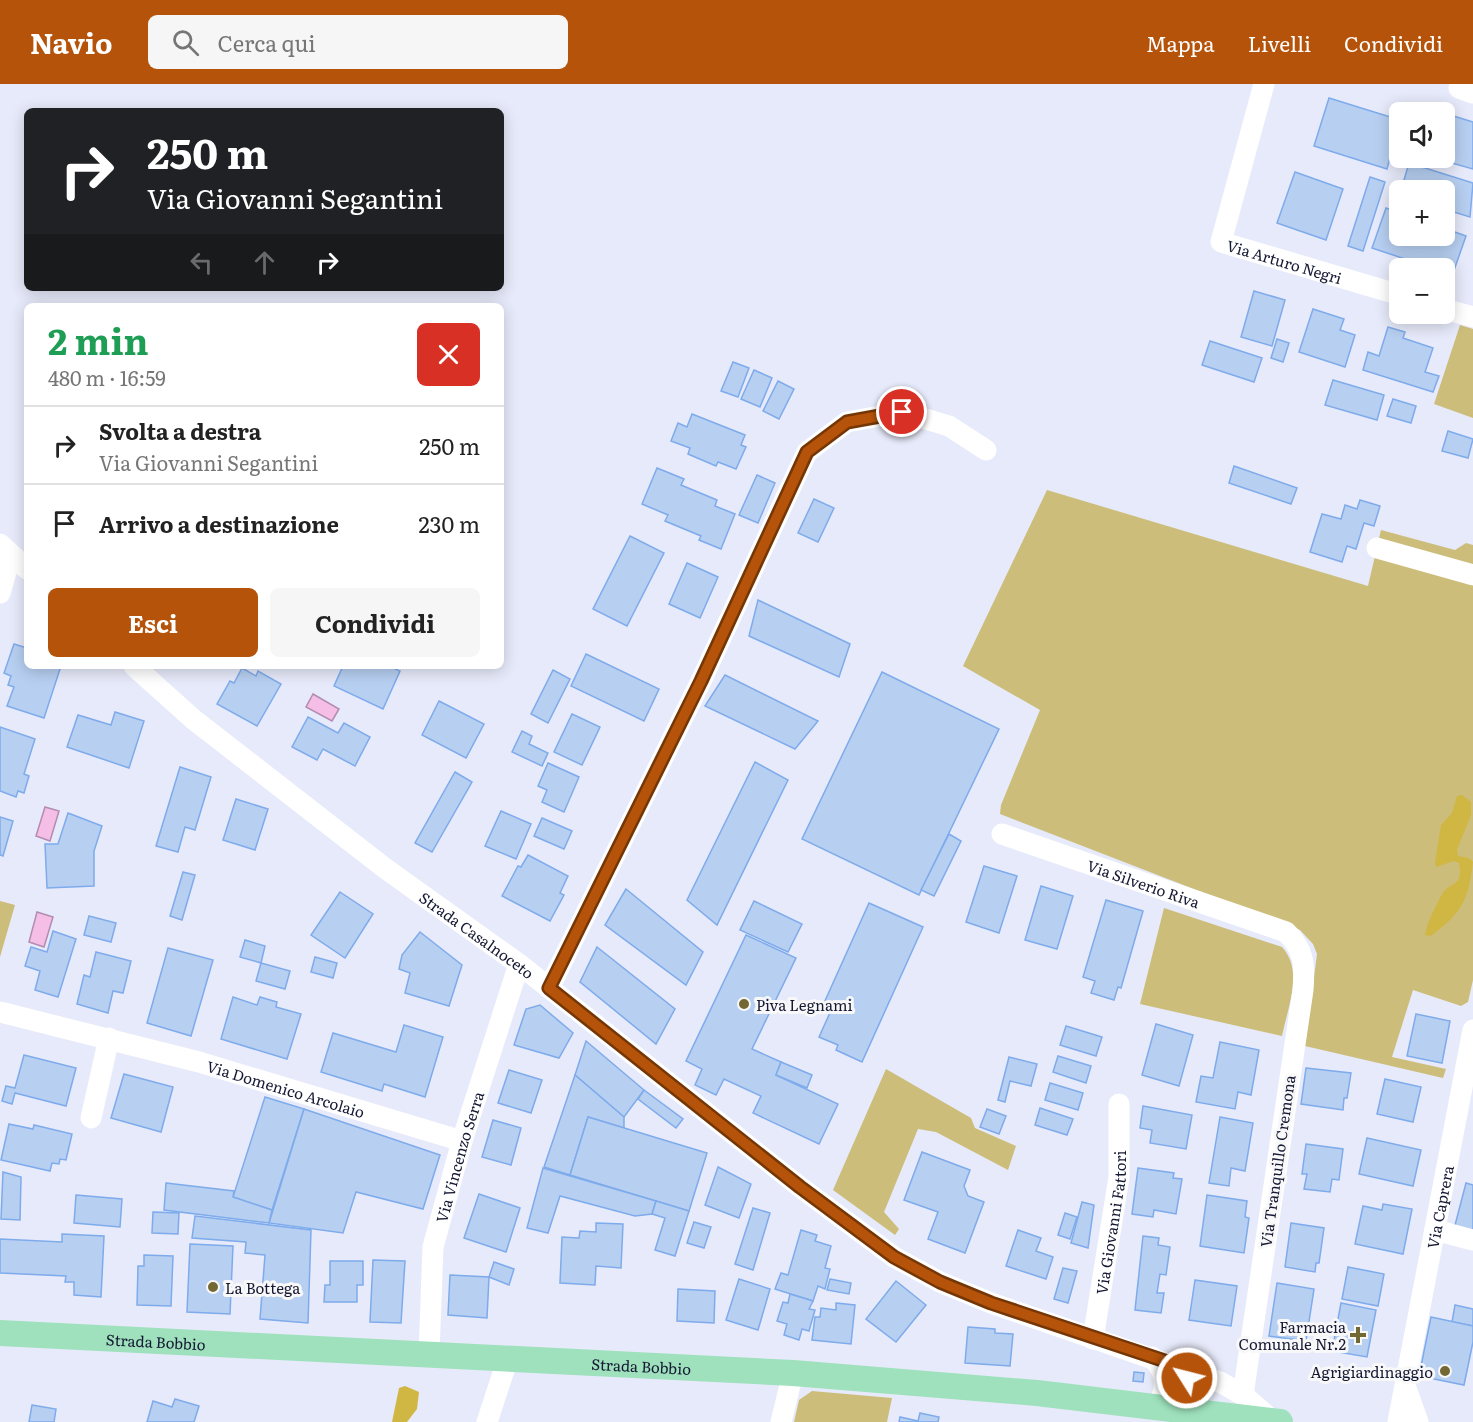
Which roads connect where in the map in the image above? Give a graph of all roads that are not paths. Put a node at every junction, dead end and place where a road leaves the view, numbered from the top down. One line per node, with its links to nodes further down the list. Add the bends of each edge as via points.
1 (1264, 84): 2 (street, Via Arturo Negri, via 1221,242)
2 (1389, 292)
3 (1455, 312): 4 (street)
4 (1473, 317)
5 (986, 450): 15 (street, via 949,426 902,412 847,422 807,452 701,681)
6 (1377, 548): 9 (street)
7 (5, 550): 8 (street); 10 (street)
8 (24, 566)
9 (1473, 575)
10 (0, 593)
11 (137, 669): 14 (street, Strada Casalnoceto, via 193,719 386,869)
12 (1002, 834): 13 (street, Via Silverio Riva)
13 (1286, 932): 32 (street, Via Tranquillo Cremona, via 1301,952 1305,966)
14 (519, 964): 15 (street, Strada Casalnoceto); 21 (street, Via Vincenzo Serra)
15 (549, 988): 25 (street, Strada Casalnoceto, via 894,1257 950,1286)
16 (0, 1012): 18 (street, Via Domenico Arcolaio)
17 (1473, 1030): 22 (street, Via Caprera)
18 (109, 1038): 20 (street); 21 (street, Via Domenico Arcolaio)
19 (1119, 1104): 25 (street, Via Giovanni Fattori, via 1119,1177)
20 (91, 1118)
21 (462, 1141): 26 (street, Via Vincenzo Serra, via 433,1247)
22 (1435, 1230): 23 (street); 31 (street, Via Caprera)
23 (1473, 1240)
24 (0, 1333): 26 (main road, Strada Bobbio)
25 (1094, 1339): 27 (street, Strada Casalnoceto)
26 (429, 1354): 28 (main road, Strada Bobbio)
27 (1152, 1357): 29 (street, Strada Casalnoceto); 33 (street, via 1162,1368 1165,1390)
28 (508, 1358): 30 (main road, Strada Bobbio); 35 (street)
29 (1180, 1366): 32 (street, Strada Casalnoceto); 34 (street, via 1194,1389)
30 (793, 1373): 33 (main road, Strada Bobbio); 36 (street)
31 (1405, 1385): 39 (street, Via Caprera); 40 (street)
32 (1243, 1395): 37 (street, Strada Casalnoceto)
33 (1158, 1407): 34 (main road, Strada Bobbio)
34 (1191, 1411): 37 (main road, Strada Bobbio)
35 (487, 1422)
36 (781, 1422)
37 (1274, 1422): 38 (main road, Strada Bobbio)
38 (1280, 1422)
39 (1398, 1422)
40 (1418, 1422)

